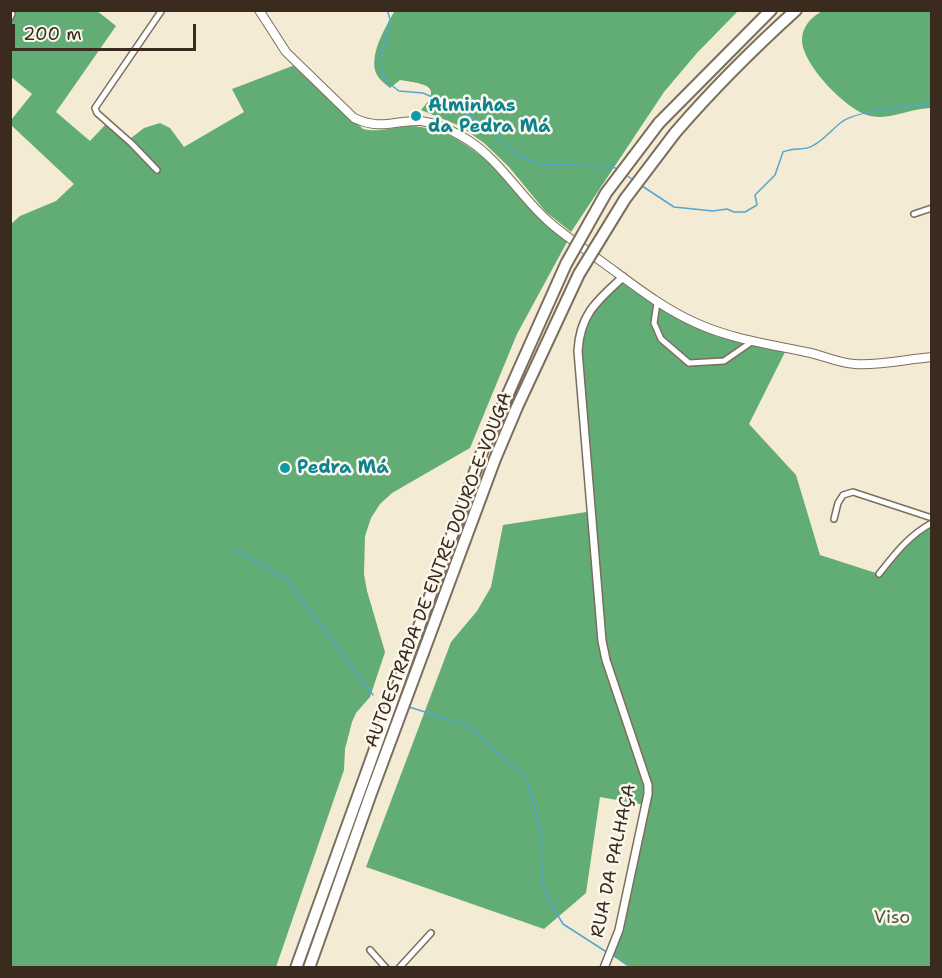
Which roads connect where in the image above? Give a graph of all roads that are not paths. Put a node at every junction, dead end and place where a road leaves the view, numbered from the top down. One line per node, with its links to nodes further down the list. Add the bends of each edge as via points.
1 (162, 10): 5 (street, via 95,108)
2 (259, 10): 8 (main road, via 286,52 354,118 379,126 430,123 464,138 490,158 547,220)
3 (771, 10): 18 (highway, AUTOESTRADA DE ENTRE DOURO-E-VOUGA, bridge, via 659,123 606,193 566,264 482,452)
4 (796, 10): 19 (highway, AUTOESTRADA DE ENTRE DOURO-E-VOUGA, bridge, via 705,98 675,133 625,199 579,274 495,459)
5 (157, 170)
6 (932, 208): 7 (street)
7 (914, 214)
8 (623, 277): 9 (main road); 22 (street, RUA DA PALHAÇA, via 587,315 579,333 578,351 602,641 648,785 619,930)
9 (657, 303): 10 (main road, via 697,324); 10 (street, via 654,323 661,339 689,363 724,361)
10 (753, 341): 11 (main road, via 857,365)
11 (932, 357)
12 (932, 518): 13 (street, via 853,492 843,495)
13 (834, 519)
14 (932, 523): 15 (street, via 902,546)
15 (879, 574)
16 (431, 933): 21 (street)
17 (370, 950): 20 (street)
18 (297, 968)
19 (309, 968)
20 (386, 968)
21 (399, 968)
22 (604, 968)

